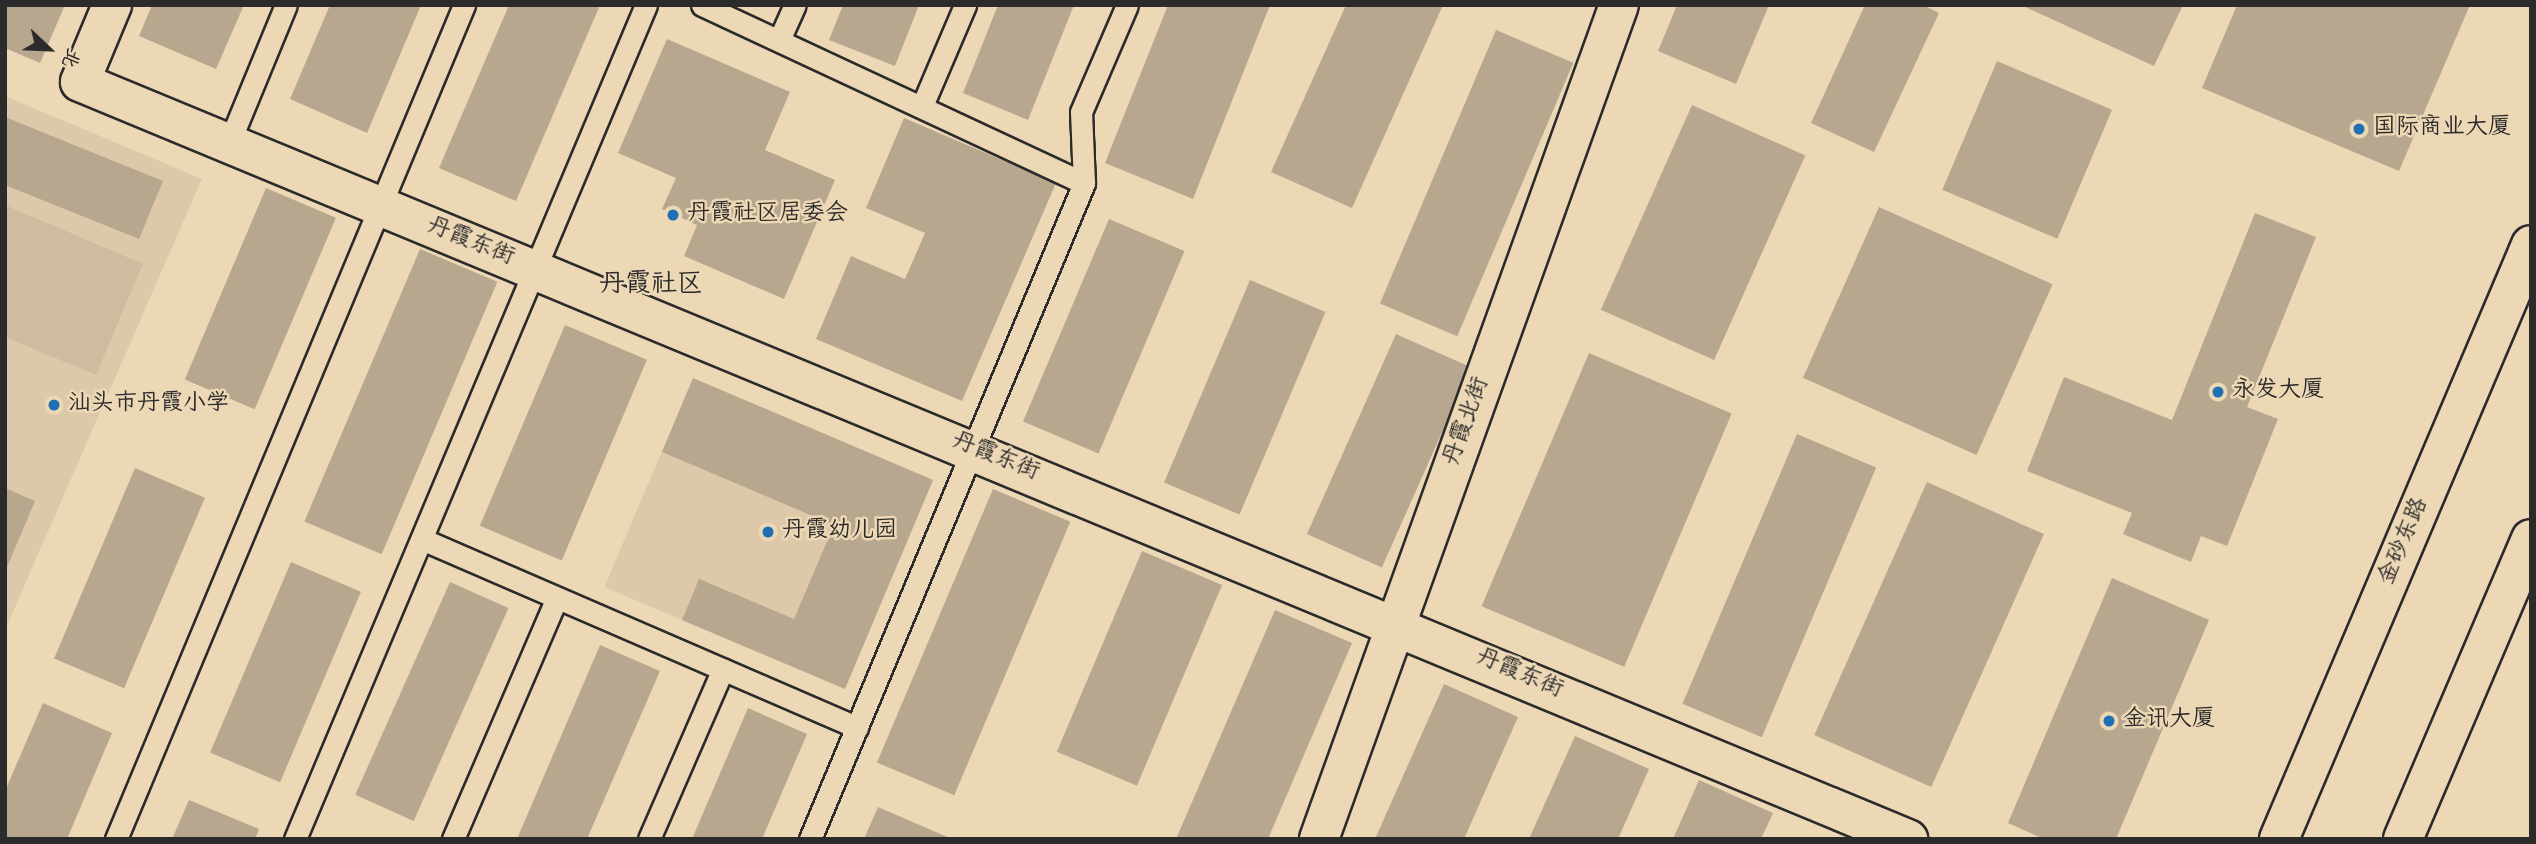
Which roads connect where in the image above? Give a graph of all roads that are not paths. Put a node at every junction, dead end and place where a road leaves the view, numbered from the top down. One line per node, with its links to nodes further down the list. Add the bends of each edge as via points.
1 (112, 5): 12 (street, 丹霞东街, via 80,82)
2 (286, 5): 12 (lane)
3 (464, 5): 14 (lane)
4 (646, 5): 16 (lane)
5 (702, 5): 10 (lane)
6 (794, 5): 10 (lane)
7 (965, 5): 11 (lane)
8 (1127, 5): 13 (lane, via 1081,112)
9 (1619, 5): 21 (street, 丹霞北街)
10 (780, 38): 11 (lane)
11 (922, 106): 13 (lane)
12 (229, 143): 14 (street, 丹霞东街)
13 (1084, 183): 17 (lane)
14 (382, 206): 16 (street, 丹霞东街); 24 (lane)
15 (2531, 245): 31 (street, 金砂东路)
16 (535, 269): 17 (street, 丹霞东街); 19 (lane)
17 (972, 449): 21 (street, 丹霞东街); 23 (lane)
18 (2531, 539): 32 (street)
19 (424, 540): 20 (lane); 25 (lane)
20 (557, 597): 22 (lane); 26 (lane)
21 (1396, 623): 29 (street, 丹霞北街); 30 (street, 丹霞东街)
22 (723, 669): 23 (lane); 27 (lane)
23 (857, 727): 28 (lane)
24 (116, 839)
25 (295, 839)
26 (453, 839)
27 (649, 839)
28 (810, 839)
29 (1318, 839)
30 (1908, 839)
31 (2279, 839)
32 (2403, 839)

